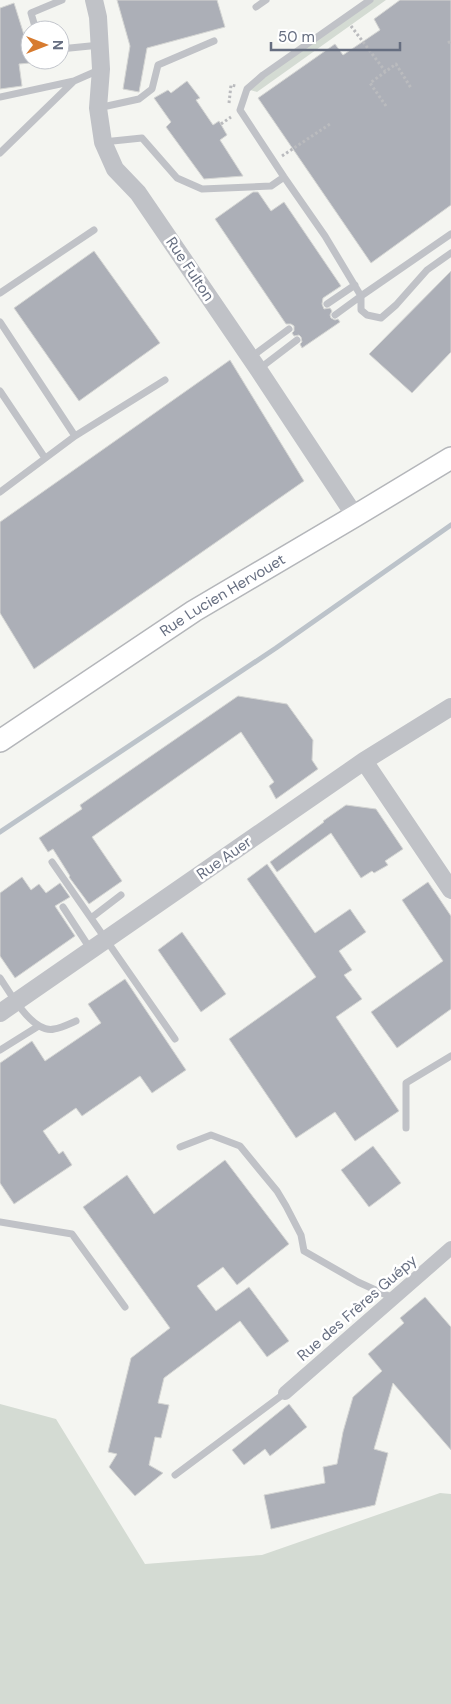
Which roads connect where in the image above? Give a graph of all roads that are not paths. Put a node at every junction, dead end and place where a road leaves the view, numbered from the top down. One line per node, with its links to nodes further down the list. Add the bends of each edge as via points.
1 (62, 0): 6 (lane, via 31,14)
2 (94, 0): 8 (street, Rue Fulton)
3 (266, 0): 5 (lane)
4 (370, 0): 16 (lane, via 247,89 240,110)
5 (256, 6)
6 (33, 20)
7 (214, 41): 13 (lane, via 158,65 152,89 140,99)
8 (100, 45): 9 (lane); 10 (street, Rue Fulton)
9 (70, 48)
10 (101, 69): 11 (lane); 13 (street, Rue Fulton)
11 (74, 81): 12 (lane); 15 (lane)
12 (0, 97)
13 (98, 108): 14 (street, Rue Fulton)
14 (103, 142): 16 (lane, via 142,138 177,178 202,189 271,186); 28 (street, Rue Fulton, via 115,169 138,193)
15 (0, 153)
16 (284, 177): 20 (lane)
17 (94, 230): 21 (lane)
18 (451, 234): 22 (lane)
19 (451, 253): 22 (lane, via 427,270 381,318 361,310)
20 (356, 285): 22 (lane); 23 (lane)
21 (0, 293)
22 (361, 296): 24 (lane)
23 (327, 304)
24 (335, 315)
25 (0, 322): 31 (lane)
26 (289, 329): 28 (lane)
27 (297, 340): 28 (lane)
28 (254, 363): 35 (street, Rue Fulton)
29 (165, 380): 31 (lane)
30 (0, 391): 32 (lane)
31 (75, 436): 32 (lane)
32 (45, 458): 34 (lane)
33 (451, 458): 35 (main road, Rue Lucien Hervouet)
34 (0, 492)
35 (356, 516): 37 (main road, Rue Lucien Hervouet, via 194,611)
36 (451, 707): 38 (street, Rue Auer)
37 (0, 741)
38 (364, 761): 40 (street); 44 (street, Rue Auer)
39 (52, 862): 43 (lane)
40 (451, 890)
41 (121, 895): 43 (lane)
42 (63, 906): 45 (lane)
43 (91, 918): 44 (lane)
44 (106, 940): 45 (street, Rue Auer); 51 (lane)
45 (91, 950): 47 (street, Rue Auer)
46 (0, 978): 47 (lane)
47 (16, 1002): 48 (street, Rue Auer); 50 (lane)
48 (0, 1013)
49 (76, 1021): 50 (lane, via 52,1030)
50 (37, 1026): 52 (lane)
51 (175, 1039)
52 (0, 1050)
53 (451, 1056): 54 (lane, via 406,1083)
54 (406, 1128)
55 (180, 1147): 58 (lane, via 211,1135 240,1146 277,1191 301,1235 304,1251)
56 (0, 1222): 59 (lane, via 72,1234)
57 (451, 1248): 58 (street, Rue des Frères Guépy)
58 (393, 1299): 60 (street, Rue des Frères Guépy)
59 (125, 1307)
60 (285, 1393): 61 (lane)
61 (175, 1475)

